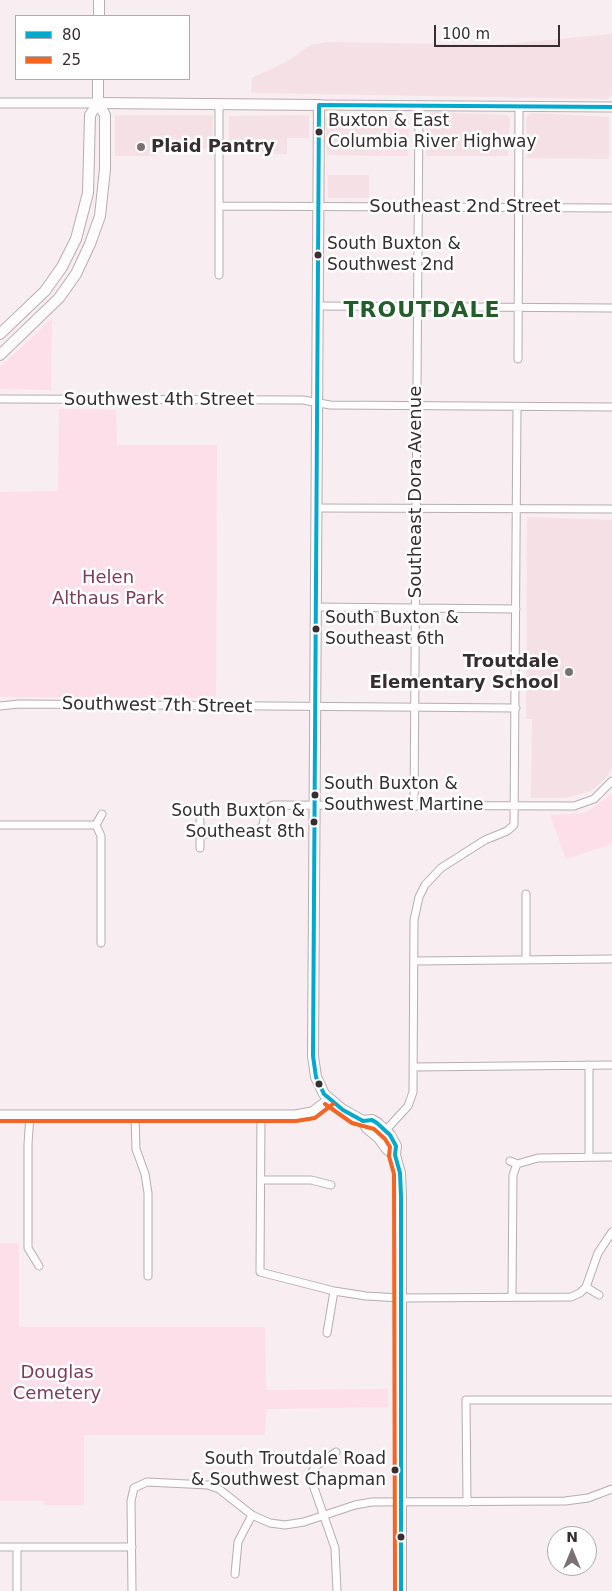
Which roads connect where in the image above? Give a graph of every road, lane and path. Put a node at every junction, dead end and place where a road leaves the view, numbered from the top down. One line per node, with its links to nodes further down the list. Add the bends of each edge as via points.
1 (99, 0): 2 (main road)
2 (98, 15)
3 (98, 80): 5 (main road)
4 (0, 103): 5 (street)
5 (98, 103): 6 (main road); 21 (main road, via 90,115 88,193 76,239 45,291); 22 (main road, via 106,115 105,177 100,216 90,244 76,274 59,298)
6 (220, 104): 7 (main road); 11 (street)
7 (319, 105): 8 (street); 12 (main road)
8 (419, 105): 9 (street); 13 (street, Southeast Dora Avenue)
9 (519, 106): 10 (street); 14 (street)
10 (612, 107)
11 (219, 206): 12 (street, Southeast 2nd Street); 16 (street)
12 (318, 206): 13 (street, Southeast 2nd Street); 17 (main road)
13 (418, 206): 14 (street, Southeast 2nd Street); 18 (street, Southeast Dora Avenue)
14 (518, 207): 15 (street, Southeast 2nd Street); 19 (street)
15 (612, 208)
16 (219, 275)
17 (318, 306): 18 (street); 25 (main road)
18 (418, 307): 19 (street); 26 (street, Southeast Dora Avenue)
19 (518, 308): 20 (street); 23 (street)
20 (612, 308)
21 (0, 334)
22 (0, 355)
23 (518, 359)
24 (0, 399): 25 (street, Southwest 4th Street, via 303,400)
25 (317, 403): 26 (street, Southwest 4th Street); 30 (main road)
26 (417, 406): 27 (street, Southwest 4th Street); 29 (street, Southeast Dora Avenue)
27 (517, 407): 28 (street, Southwest 4th Street); 31 (street)
28 (612, 407)
29 (416, 507): 30 (street); 31 (street); 34 (street, Southeast Dora Avenue)
30 (316, 508): 33 (main road)
31 (516, 509): 32 (street); 35 (street)
32 (612, 509)
33 (315, 607): 34 (street); 37 (main road)
34 (416, 608): 35 (street); 38 (street, Southeast Dora Avenue)
35 (516, 609): 39 (street)
36 (0, 706): 37 (street, Southwest 7th Street)
37 (315, 708): 38 (street, Southwest 7th Street); 41 (main road)
38 (415, 708): 39 (street, Southwest 7th Street); 42 (street, Southeast Dora Avenue)
39 (516, 708): 43 (street)
40 (612, 781): 43 (street, via 601,794 580,805)
41 (314, 806): 42 (street); 48 (street, via 269,807 264,813 260,831 256,833); 58 (main road, via 312,1056 316,1077)
42 (414, 807): 43 (street)
43 (515, 807): 54 (street, via 511,829 485,840 441,868 425,885 416,907)
44 (102, 814): 47 (street)
45 (200, 821): 48 (street)
46 (0, 825): 47 (street)
47 (96, 825): 51 (street, via 101,836)
48 (200, 834): 49 (street)
49 (200, 848)
50 (526, 894): 53 (street)
51 (101, 943)
52 (612, 959): 53 (street)
53 (526, 960): 54 (street)
54 (414, 961): 57 (street)
55 (589, 1065): 56 (street); 57 (street); 66 (street)
56 (612, 1065)
57 (413, 1067): 64 (street, via 411,1100)
58 (329, 1100): 62 (street, via 304,1114); 63 (main road)
59 (0, 1115): 60 (street)
60 (30, 1115): 61 (street); 71 (street, via 28,1248)
61 (135, 1115): 62 (street); 72 (street, via 136,1149 148,1194)
62 (261, 1115): 68 (street)
63 (363, 1121): 64 (main road, via 372,1120); 65 (main road)
64 (386, 1130): 65 (main road, via 396,1146)
65 (395, 1155): 77 (main road, via 401,1180)
66 (589, 1157): 67 (street); 76 (street, via 514,1162)
67 (612, 1157)
68 (261, 1180): 69 (street, via 311,1180); 74 (street, via 260,1272)
69 (331, 1185)
70 (612, 1232): 73 (street, via 598,1253)
71 (39, 1266)
72 (148, 1276)
73 (586, 1287): 75 (street); 76 (street, via 571,1297)
74 (334, 1291): 77 (street); 78 (street)
75 (599, 1295)
76 (512, 1297): 77 (street)
77 (401, 1298): 82 (main road)
78 (327, 1333)
79 (612, 1400): 83 (street, via 466,1400)
80 (336, 1452): 85 (street, via 312,1472 312,1482)
81 (612, 1489): 83 (street, via 588,1498 565,1501)
82 (401, 1502): 83 (street); 85 (street, via 363,1503); 93 (main road)
83 (467, 1502)
84 (252, 1515): 85 (street, via 285,1525); 88 (street, via 208,1485 146,1482 134,1488); 89 (street, via 238,1542)
85 (324, 1516): 92 (street, via 335,1548)
86 (0, 1547): 87 (street)
87 (17, 1547): 88 (street); 90 (street)
88 (132, 1547): 91 (street)
89 (235, 1574)
90 (17, 1591)
91 (132, 1591)
92 (337, 1591)
93 (401, 1591)

